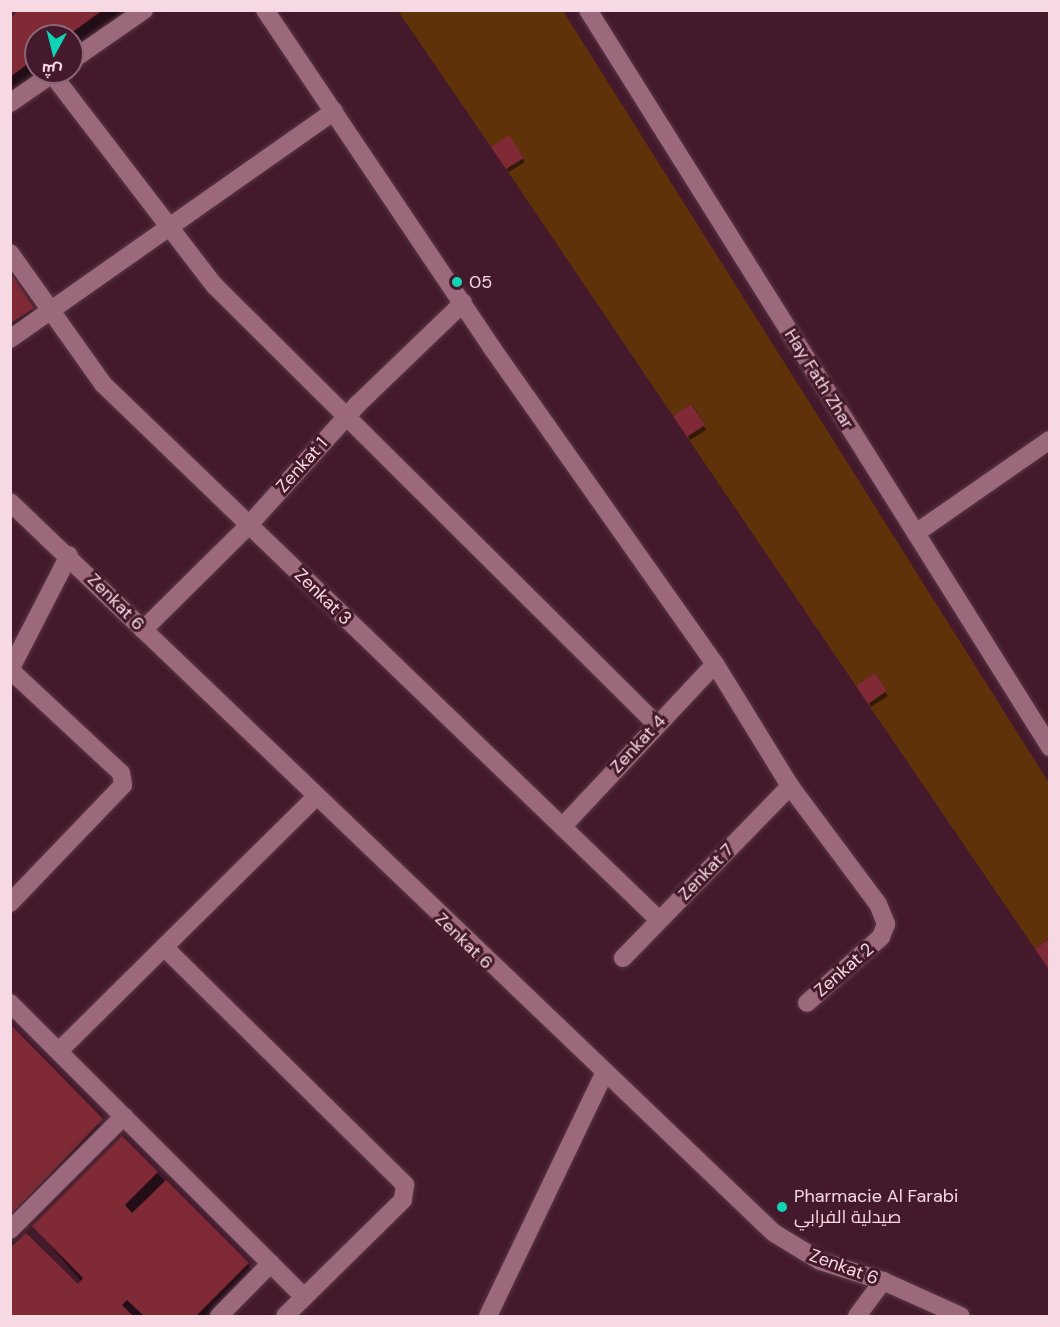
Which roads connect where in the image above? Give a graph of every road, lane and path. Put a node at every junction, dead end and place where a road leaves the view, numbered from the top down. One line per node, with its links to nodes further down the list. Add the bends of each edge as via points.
1 (144, 10): 4 (street)
2 (266, 10): 8 (street)
3 (588, 10): 18 (street, Hay Fath Zhar)
4 (84, 52)
5 (38, 84): 7 (street)
6 (62, 84): 9 (street)
7 (10, 103)
8 (334, 111): 9 (street); 11 (street)
9 (165, 226): 12 (street); 14 (street, via 244,317)
10 (10, 253): 12 (street, Zenkat 3)
11 (464, 303): 14 (street, Zenkat 1); 21 (street)
12 (51, 311): 13 (street); 17 (street, Zenkat 3, via 103,384)
13 (10, 339)
14 (347, 416): 17 (street, Zenkat 1); 22 (street)
15 (1050, 440): 18 (street)
16 (10, 502): 19 (street, Zenkat 6)
17 (248, 526): 20 (street, Zenkat 1); 26 (street, Zenkat 3)
18 (916, 533): 23 (street, Hay Fath Zhar)
19 (69, 555): 20 (street, Zenkat 6); 27 (street, via 10,670 121,774 123,785)
20 (143, 630): 25 (street, Zenkat 6)
21 (715, 664): 22 (street, Zenkat 4); 24 (street)
22 (656, 724): 26 (street, Zenkat 4)
23 (1050, 747)
24 (790, 786): 28 (street, Zenkat 7); 32 (street, Zenkat 2, via 878,904 886,924 881,937)
25 (316, 797): 29 (street); 34 (street, Zenkat 6)
26 (563, 826): 28 (street, Zenkat 3)
27 (10, 903)
28 (660, 920): 30 (street, Zenkat 7)
29 (164, 947): 33 (street); 39 (street, via 405,1185 403,1200)
30 (622, 958)
31 (10, 1003): 33 (street)
32 (807, 1003)
33 (60, 1050): 35 (street)
34 (604, 1074): 38 (street, Zenkat 6, via 774,1233 820,1261); 42 (street)
35 (124, 1116): 36 (street); 37 (street)
36 (10, 1230)
37 (271, 1263): 39 (street); 40 (street)
38 (883, 1281): 43 (street); 44 (street, Zenkat 6)
39 (304, 1297): 41 (street)
40 (219, 1317)
41 (285, 1317)
42 (488, 1317)
43 (857, 1317)
44 (961, 1317)

